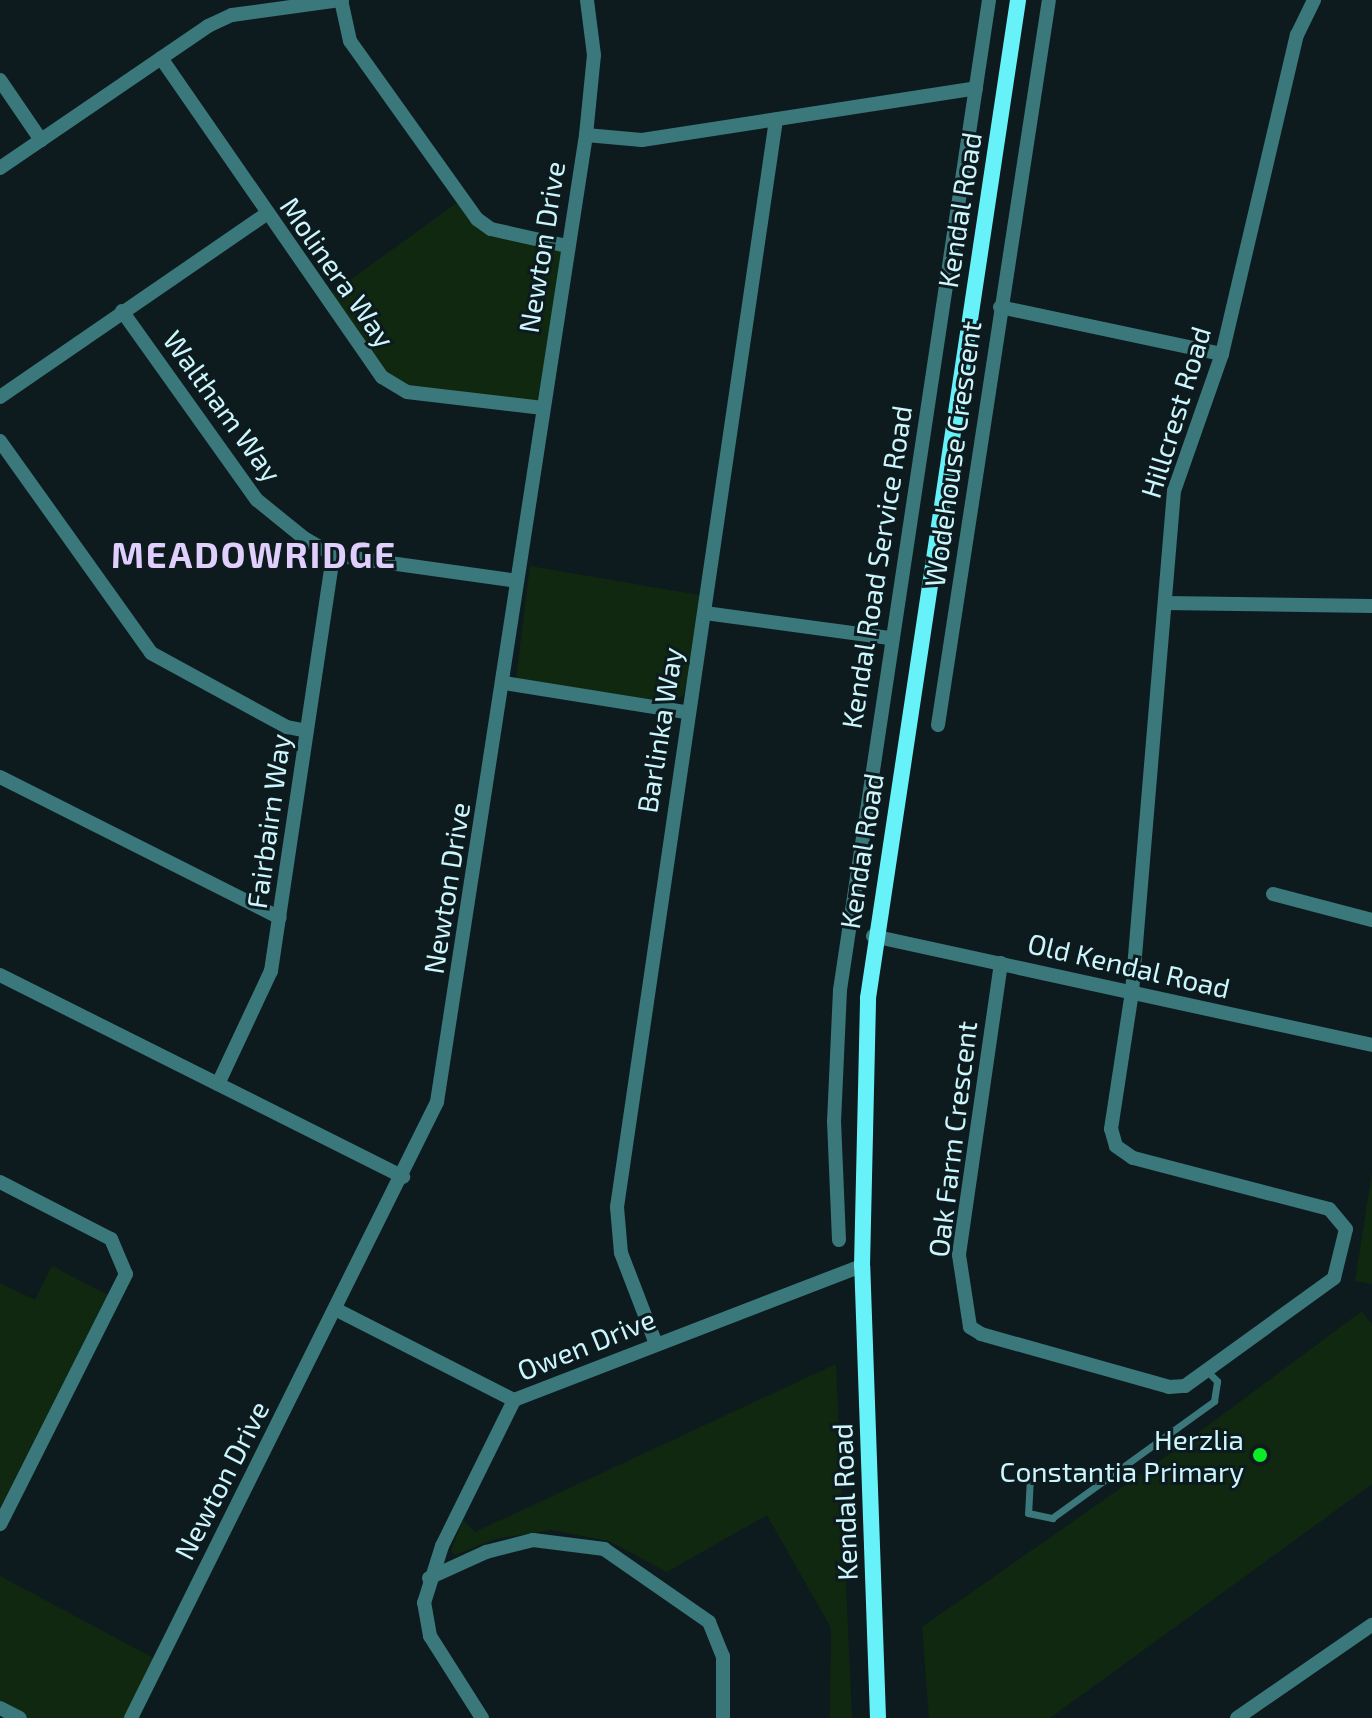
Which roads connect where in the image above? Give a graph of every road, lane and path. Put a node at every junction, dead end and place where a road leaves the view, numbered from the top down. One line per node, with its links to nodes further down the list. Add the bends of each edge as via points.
1 (223, 0): 8 (street)
2 (341, 0): 8 (street); 17 (street, via 350,41 477,219 491,229)
3 (587, 0): 13 (street, Newton Drive, via 594,55)
4 (989, 0): 11 (street, Kendal Road Service Road)
5 (1018, 0): 38 (main road, Kendal Road)
6 (1049, 0): 18 (street, Wodehouse Crescent)
7 (1314, 0): 20 (street, Hillcrest Road, via 1297,35)
8 (232, 15): 9 (street)
9 (161, 58): 14 (street); 16 (street, Molinera Way)
10 (0, 80): 14 (street)
11 (976, 88): 12 (street); 29 (street, Kendal Road Service Road)
12 (776, 120): 13 (street, via 642,140); 28 (street, Barlinka Way)
13 (586, 135): 17 (street, Newton Drive)
14 (41, 140): 15 (street)
15 (0, 168)
16 (266, 214): 19 (street); 22 (street, Molinera Way, via 392,386)
17 (567, 246): 22 (street, Newton Drive)
18 (1000, 307): 20 (street); 32 (street, Wodehouse Crescent)
19 (122, 311): 21 (street); 24 (street, Waltham Way, via 257,500)
20 (1222, 354): 26 (street, Hillcrest Road, via 1174,491)
21 (0, 397)
22 (543, 408): 25 (street, Newton Drive)
23 (0, 441): 33 (street, via 155,656 287,727)
24 (333, 555): 25 (street, Waltham Way); 33 (street, Fairbairn Way)
25 (517, 581): 30 (street, Newton Drive)
26 (1165, 603): 27 (street); 41 (street, Hillcrest Road)
27 (1372, 606)
28 (705, 613): 29 (street); 31 (street, Barlinka Way)
29 (891, 638): 47 (street, Kendal Road Service Road, via 839,1003 834,1122)
30 (504, 683): 31 (street); 44 (street, Newton Drive, via 444,1079 427,1132)
31 (686, 712): 50 (street, Barlinka Way, via 617,1207 621,1253)
32 (938, 725)
33 (307, 731): 36 (street, Fairbairn Way)
34 (0, 777): 36 (street)
35 (1273, 894): 37 (street)
36 (280, 918): 43 (street, Fairbairn Way, via 271,971)
37 (1372, 920)
38 (873, 936): 39 (street, Old Kendal Road); 48 (main road, Kendal Road, via 864,1076)
39 (1001, 963): 41 (street, Old Kendal Road); 51 (street, Oak Farm Crescent, via 959,1255 970,1327 1169,1387 1185,1386)
40 (0, 975): 43 (street)
41 (1132, 992): 42 (street, Old Kendal Road); 46 (street, Hillcrest Road, via 1111,1129 1121,1151 1245,1190 1329,1209)
42 (1372, 1045)
43 (218, 1084): 44 (street)
44 (403, 1177): 49 (street, Newton Drive)
45 (0, 1182): 54 (street, via 111,1239 124,1261 121,1287)
46 (1340, 1217): 51 (street, Oak Farm Crescent, via 1346,1229 1334,1278)
47 (839, 1240)
48 (862, 1266): 50 (street, Owen Drive); 62 (main road, Kendal Road)
49 (337, 1310): 52 (street, Owen Drive); 59 (street, Newton Drive)
50 (656, 1344): 52 (street, Owen Drive)
51 (1207, 1371): 53 (lane, via 1217,1381 1214,1401 1052,1518 1028,1513)
52 (514, 1400): 55 (street)
53 (1030, 1477)
54 (0, 1524)
55 (429, 1578): 60 (street, via 424,1603 430,1636); 61 (street, via 486,1552 533,1540 604,1549 709,1622 723,1656)
56 (1372, 1625): 63 (street)
57 (0, 1708): 58 (street)
58 (20, 1718)
59 (131, 1718)
60 (482, 1718)
61 (723, 1718)
62 (878, 1718)
63 (1237, 1718)

